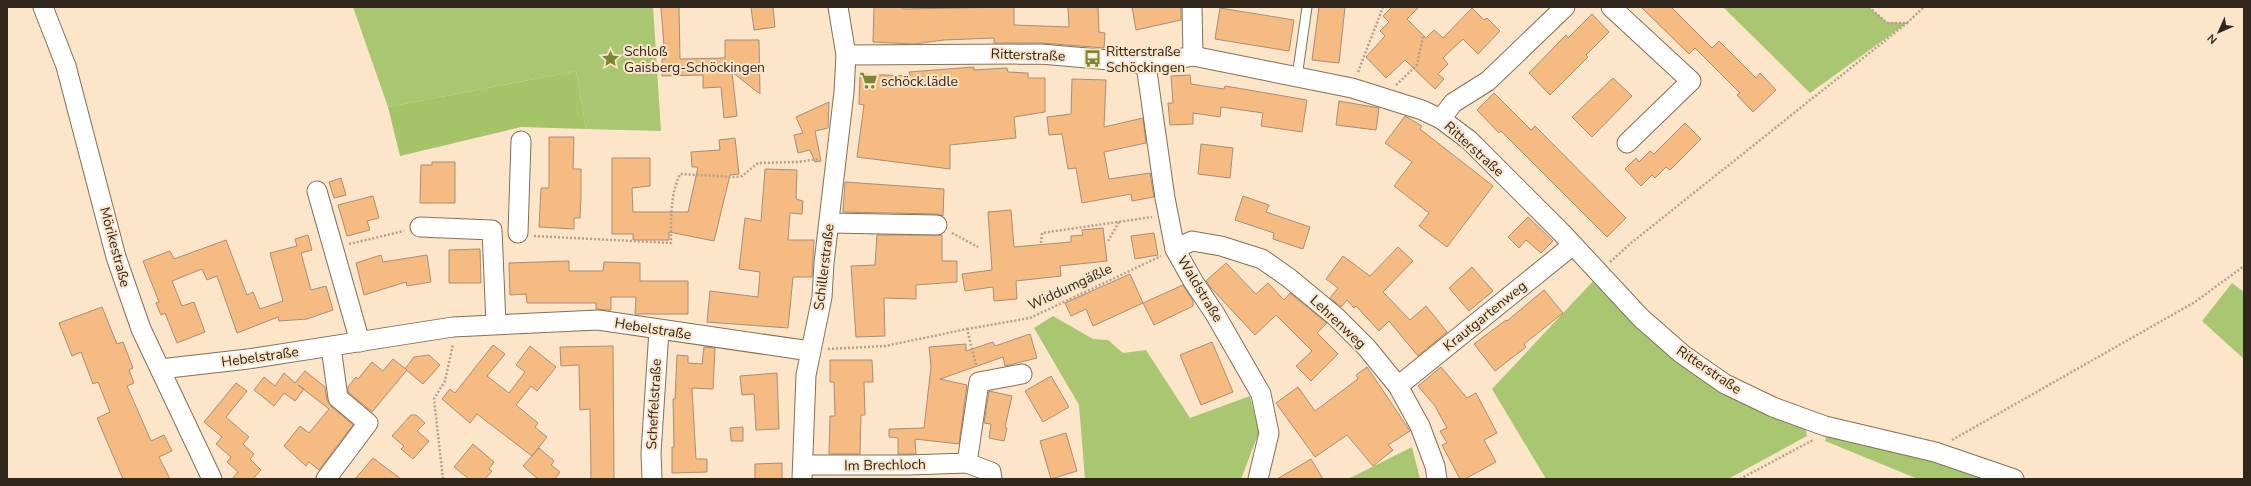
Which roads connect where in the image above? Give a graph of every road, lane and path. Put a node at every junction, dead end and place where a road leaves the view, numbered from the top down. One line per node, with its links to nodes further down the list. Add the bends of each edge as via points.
1 (42, 7): 45 (street, Mörikestraße, via 66,66 124,283 141,329)
2 (838, 7): 12 (street, Schillerstraße)
3 (1192, 7): 13 (street)
4 (1307, 7): 15 (lane)
5 (1383, 7): 16 (path)
6 (1565, 7): 18 (street, via 1488,81 1453,103)
7 (1611, 7): 20 (street, via 1691,81)
8 (1869, 7): 10 (path, via 1887,23)
9 (1924, 7): 10 (path)
10 (1907, 23): 37 (path, via 1631,243)
11 (1424, 36): 17 (path, via 1417,65)
12 (846, 55): 14 (street, Ritterstraße, via 1040,54 1121,61); 21 (street, Schillerstraße)
13 (1193, 56): 14 (street, Ritterstraße); 15 (street, Ritterstraße)
14 (1146, 66): 23 (street, Waldstraße)
15 (1297, 78): 16 (street, Ritterstraße)
16 (1352, 88): 17 (street, Ritterstraße)
17 (1382, 98): 18 (street, Ritterstraße, via 1422,110)
18 (1441, 119): 32 (street, Ritterstraße, via 1468,140)
19 (521, 141): 29 (street)
20 (1627, 143)
21 (838, 156): 25 (street, Schillerstraße); 29 (path, via 798,162 758,163 742,176 734,177 680,174 675,185 671,209 670,243)
22 (317, 191): 34 (street)
23 (1169, 215): 24 (path); 35 (street, Waldstraße)
24 (1119, 222): 30 (path); 31 (path, via 1042,233)
25 (829, 223): 26 (street); 44 (street, Schillerstraße, via 817,326)
26 (937, 225): 33 (path)
27 (420, 227): 28 (street); 34 (path)
28 (492, 230): 29 (street); 38 (street)
29 (521, 234)
30 (1108, 241)
31 (1042, 243)
32 (1573, 245): 37 (street, Ritterstraße); 48 (street, Krautgartenweg)
33 (978, 247)
34 (333, 248): 42 (street)
35 (1176, 249): 40 (path, Widdumgäßle, via 1030,318); 48 (street, Lehrenweg, via 1192,241 1221,246 1262,259 1335,316 1367,348); 58 (street, Waldstraße, via 1261,394 1269,433)
36 (2244, 266): 50 (path, via 2195,302 1960,435)
37 (1598, 273): 49 (street, Ritterstraße, via 1682,354 1725,384 1773,407)
38 (496, 324): 39 (street, Hebelstraße); 41 (street, Hebelstraße, via 598,320)
39 (453, 327): 42 (street, Hebelstraße); 55 (path, via 453,342 445,381 434,399)
40 (967, 329): 44 (path, Widdumgäßle, via 885,346); 47 (path)
41 (659, 330): 44 (street, Hebelstraße); 56 (street, Scheffelstraße, via 651,453)
42 (360, 342): 43 (street, Hebelstraße)
43 (331, 347): 45 (street, Hebelstraße); 54 (street, via 338,398 368,424)
44 (810, 351): 52 (street, Schillerstraße, via 806,375)
45 (160, 369): 53 (street, Mörikestraße)
46 (1022, 374): 47 (street)
47 (979, 382): 51 (street)
48 (1398, 386): 59 (street, Lehrenweg, via 1420,426 1435,466)
49 (1825, 426): 50 (street, Ritterstraße); 60 (path, via 1814,439)
50 (1935, 452): 61 (street, Ritterstraße)
51 (966, 463): 52 (street, Im Brechloch); 57 (street, Im Brechloch, via 991,472)
52 (802, 472)
53 (212, 479)
54 (326, 479)
55 (443, 479)
56 (652, 479)
57 (992, 479)
58 (1258, 479)
59 (1437, 479)
60 (1740, 479)
61 (2014, 479)

